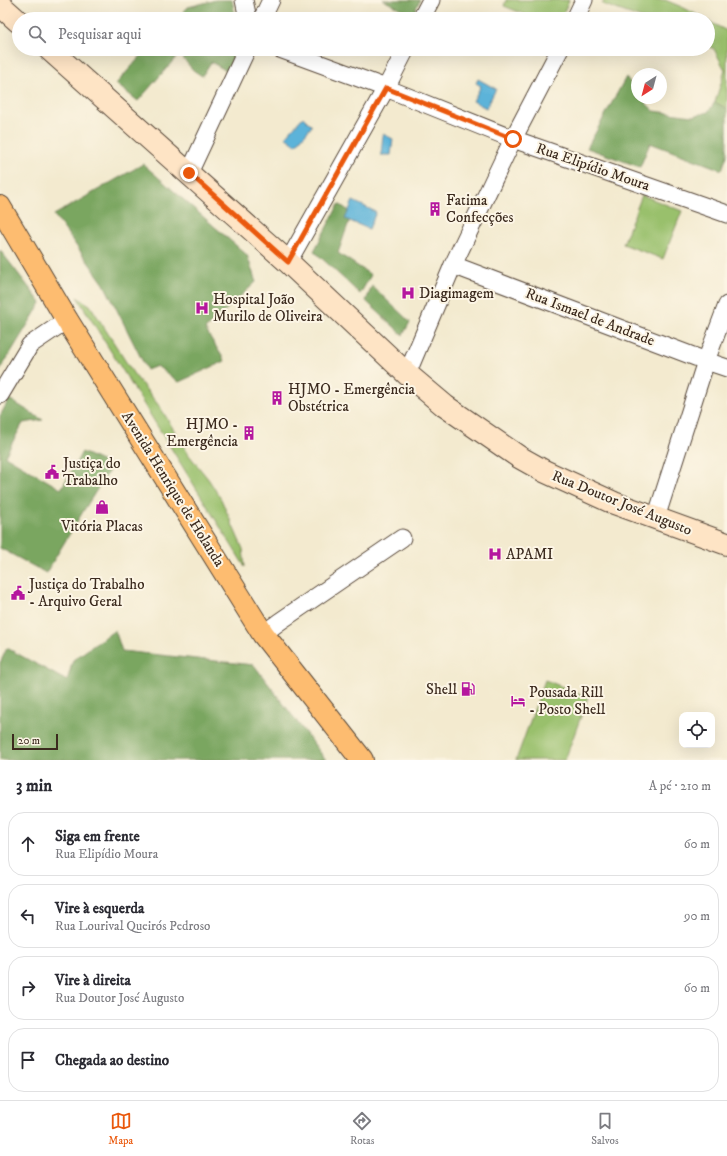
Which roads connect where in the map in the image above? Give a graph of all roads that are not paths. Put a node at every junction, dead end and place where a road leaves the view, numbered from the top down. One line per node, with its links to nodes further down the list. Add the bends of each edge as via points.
1 (244, 0): 6 (street)
2 (271, 0): 7 (street)
3 (431, 0): 8 (street)
4 (584, 0): 9 (street)
5 (0, 5): 10 (main road)
6 (247, 12)
7 (265, 12)
8 (425, 12)
9 (578, 12)
10 (12, 16)
11 (57, 56): 18 (main road, Rua Doutor José Augusto)
12 (245, 56): 18 (street)
13 (299, 56): 16 (street, Rua Elipídio Moura)
14 (402, 56): 16 (street)
15 (556, 56): 17 (street)
16 (386, 88): 17 (street, Rua Elipídio Moura); 21 (street)
17 (513, 139): 20 (street, Rua Elipídio Moura); 22 (street)
18 (189, 173): 21 (main road, Rua Doutor José Augusto)
19 (0, 207): 24 (main road, Avenida Henrique de Holanda)
20 (727, 214)
21 (288, 262): 27 (main road, Rua Doutor José Augusto)
22 (453, 265): 25 (street, Rua Ismael de Andrade); 27 (street)
23 (727, 305): 25 (street)
24 (67, 320): 28 (street, via 30,345); 32 (main road, Avenida Henrique de Holanda)
25 (706, 361): 26 (street, Rua Ismael de Andrade); 29 (street)
26 (727, 368)
27 (407, 374): 29 (main road, Rua Doutor José Augusto, via 445,406 519,458 570,484)
28 (0, 396)
29 (656, 518): 31 (main road, Rua Doutor José Augusto)
30 (402, 538): 32 (street)
31 (727, 544)
32 (263, 634): 33 (main road, Avenida Henrique de Holanda)
33 (362, 760)

